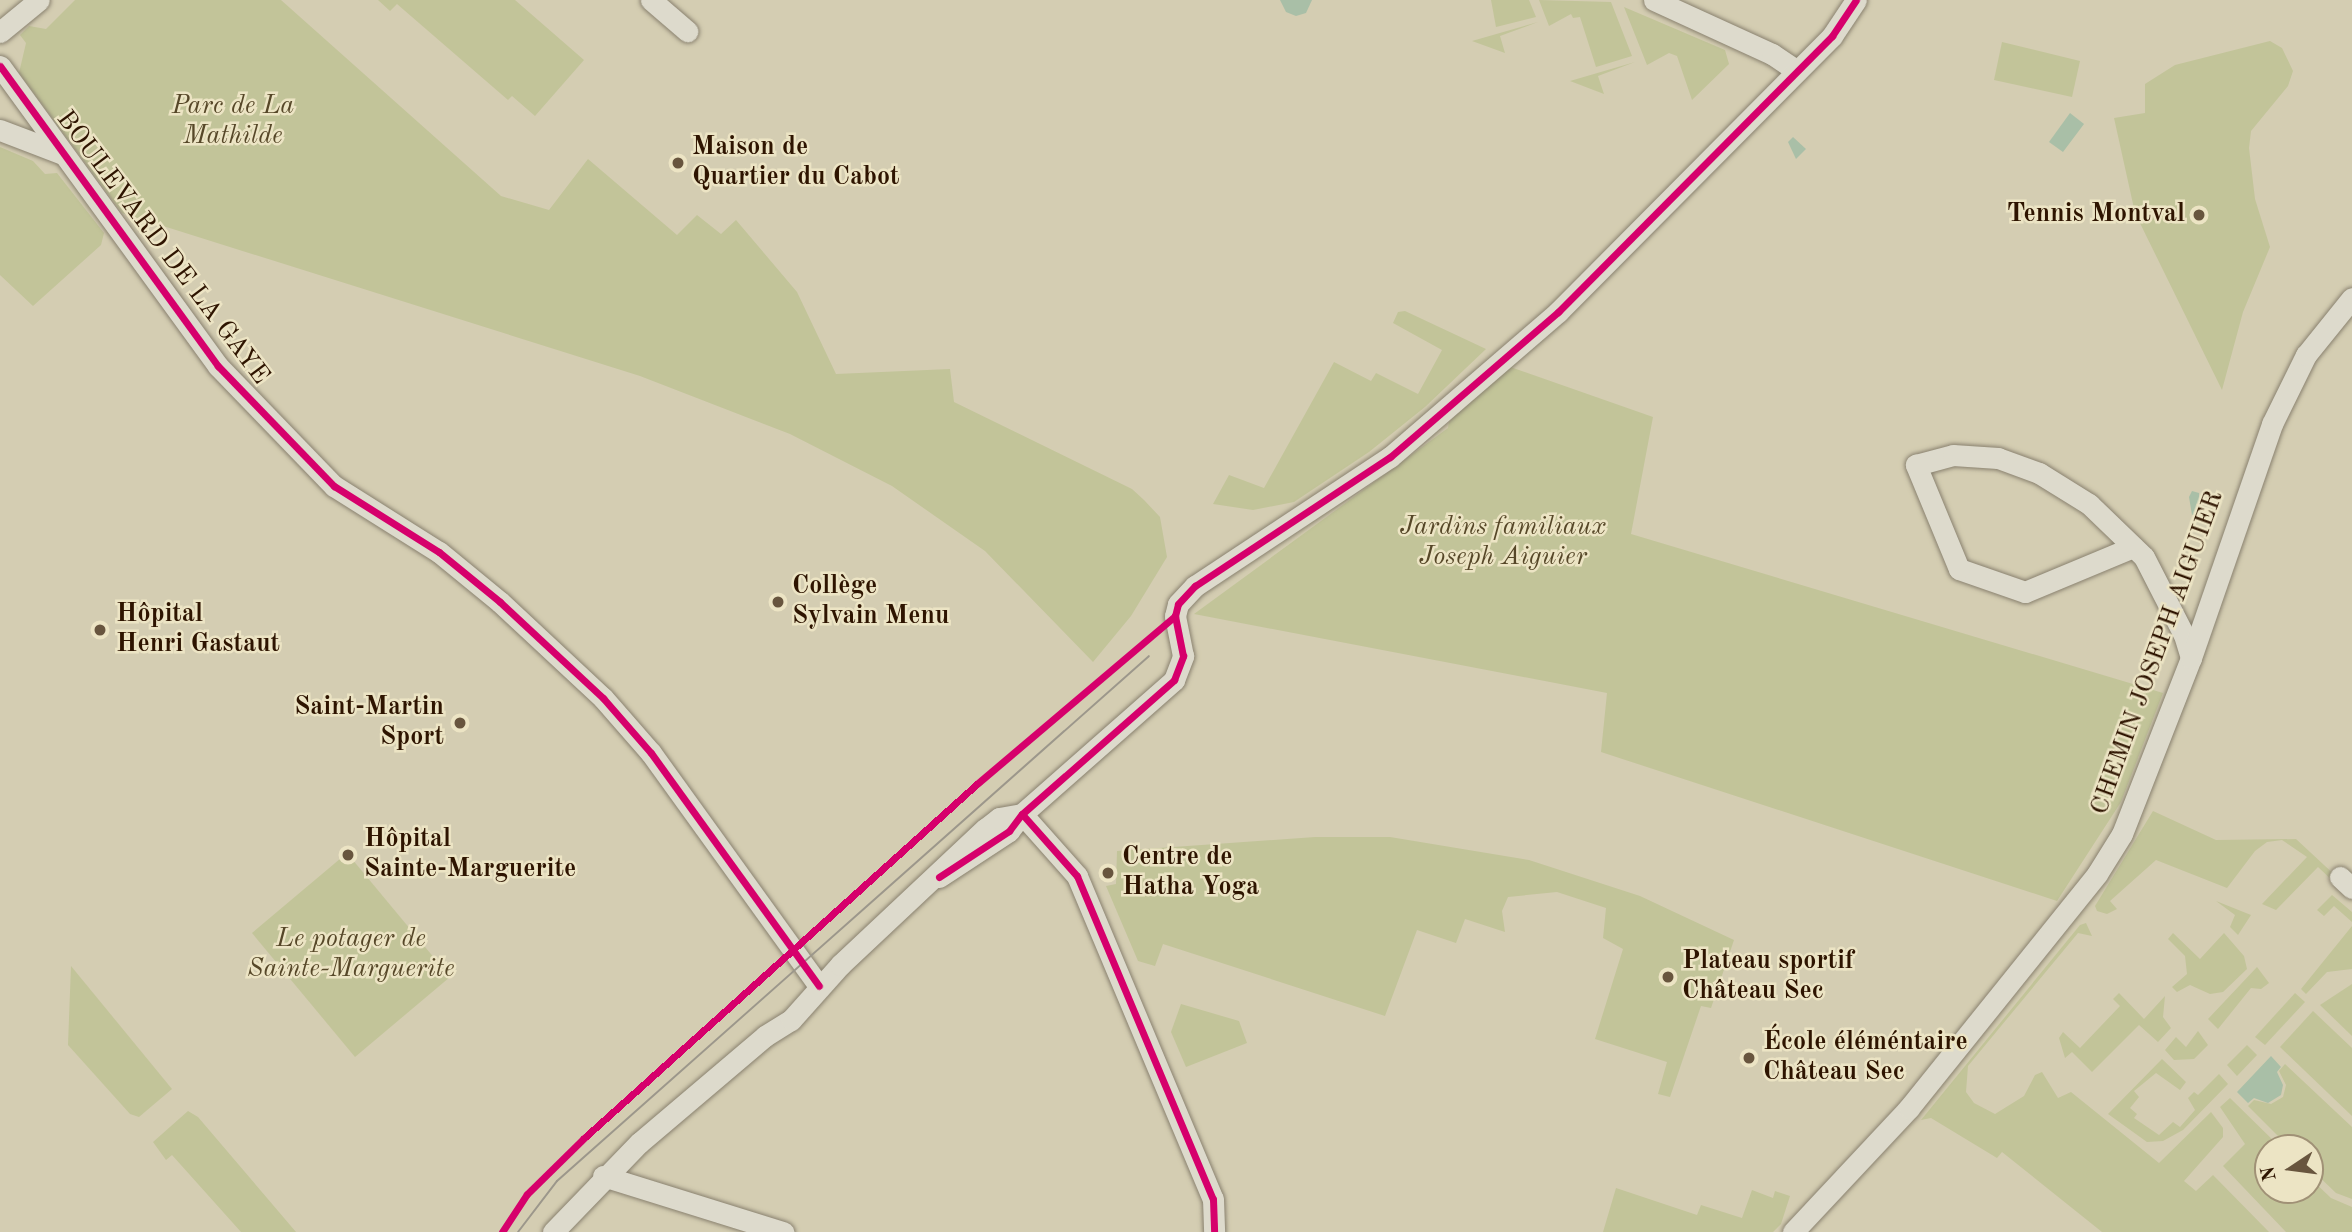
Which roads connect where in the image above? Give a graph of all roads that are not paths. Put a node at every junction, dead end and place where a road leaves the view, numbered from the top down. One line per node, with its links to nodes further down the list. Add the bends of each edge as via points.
1 (39, 0): 6 (street)
2 (652, 0): 5 (street)
3 (1654, 0): 8 (street, via 1772,54)
4 (1856, 0): 8 (street, via 1832,36)
5 (687, 31)
6 (0, 32)
7 (0, 66): 10 (street, BOULEVARD DE LA GAYE)
8 (1797, 71): 14 (street, via 1558,312 1390,457 1195,586 1178,604 1175,616 1183,656 1174,680)
9 (0, 130): 10 (street, BOULEVARD DE LA GAYE)
10 (64, 154): 15 (street, BOULEVARD DE LA GAYE, via 218,366 298,452 334,486 439,552 490,593 603,698 651,752)
11 (2352, 298): 13 (street, CHEMIN JOSEPH AIGUIER, via 2306,355 2272,425)
12 (2133, 547): 12 (street, via 2089,504 2039,473 1998,458 1964,456 1916,465 1959,569 2025,593); 13 (street, via 2144,557)
13 (2191, 659): 20 (street, CHEMIN JOSEPH AIGUIER, via 2138,800 2097,874 1909,1108)
14 (1022, 814): 15 (street, via 999,818); 19 (street, via 1077,876 1213,1199)
15 (819, 986): 16 (street, via 772,1021 765,1036)
16 (603, 1176): 17 (street); 18 (street)
17 (553, 1232)
18 (782, 1232)
19 (1214, 1232)
20 (1793, 1232)

